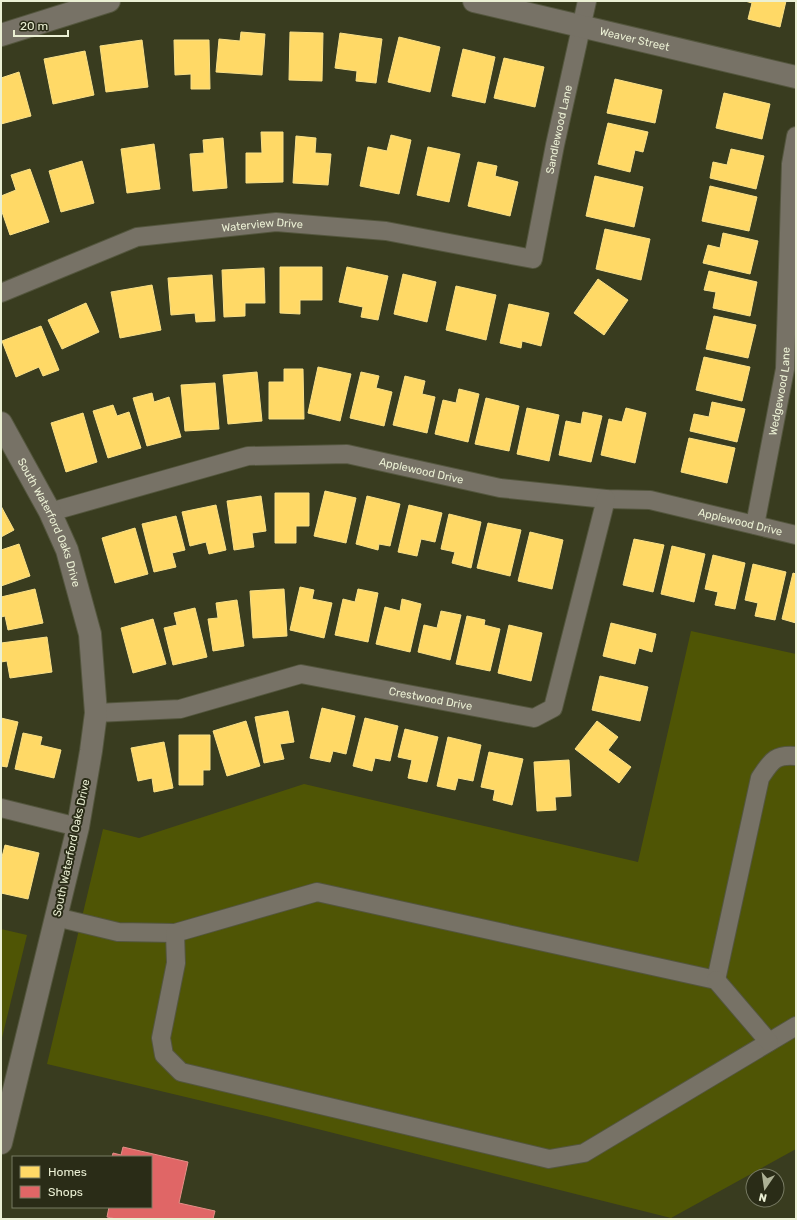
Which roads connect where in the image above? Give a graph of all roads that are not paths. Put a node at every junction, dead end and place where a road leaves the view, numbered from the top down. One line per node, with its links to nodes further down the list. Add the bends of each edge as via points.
1 (107, 1): 5 (street)
2 (474, 1): 4 (street, Weaver Street)
3 (587, 1): 4 (street, Sandlewood Lane)
4 (581, 26): 6 (street, Weaver Street); 8 (street, Sandlewood Lane)
5 (1, 35)
6 (796, 77)
7 (796, 136): 13 (street, Wedgewood Lane, via 791,164 785,370)
8 (532, 259): 9 (street, Waterview Drive, via 386,231 276,222 137,237)
9 (1, 293)
10 (1, 423): 12 (street, South Waterford Oaks Drive)
11 (606, 499): 12 (street, Applewood Drive, via 500,488 347,454 248,456); 13 (street, Applewood Drive, via 650,500); 15 (street, Crestwood Drive, via 553,708 534,718 301,674 180,709)
12 (50, 512): 15 (street, South Waterford Oaks Drive, via 67,550 90,634)
13 (755, 525): 14 (street, Applewood Drive)
14 (796, 535)
15 (96, 713): 18 (street, South Waterford Oaks Drive)
16 (796, 756): 21 (street, via 784,755 772,761 760,778)
17 (1, 808): 18 (street)
18 (78, 827): 19 (street, South Waterford Oaks Drive)
19 (56, 917): 20 (street, via 118,932); 24 (street, South Waterford Oaks Drive)
20 (175, 933): 21 (street, via 317,892); 23 (street, via 176,963 161,1038 164,1055 181,1072 549,1159 584,1153)
21 (716, 980): 23 (street)
22 (796, 1026): 23 (street)
23 (769, 1042)
24 (1, 1143)

